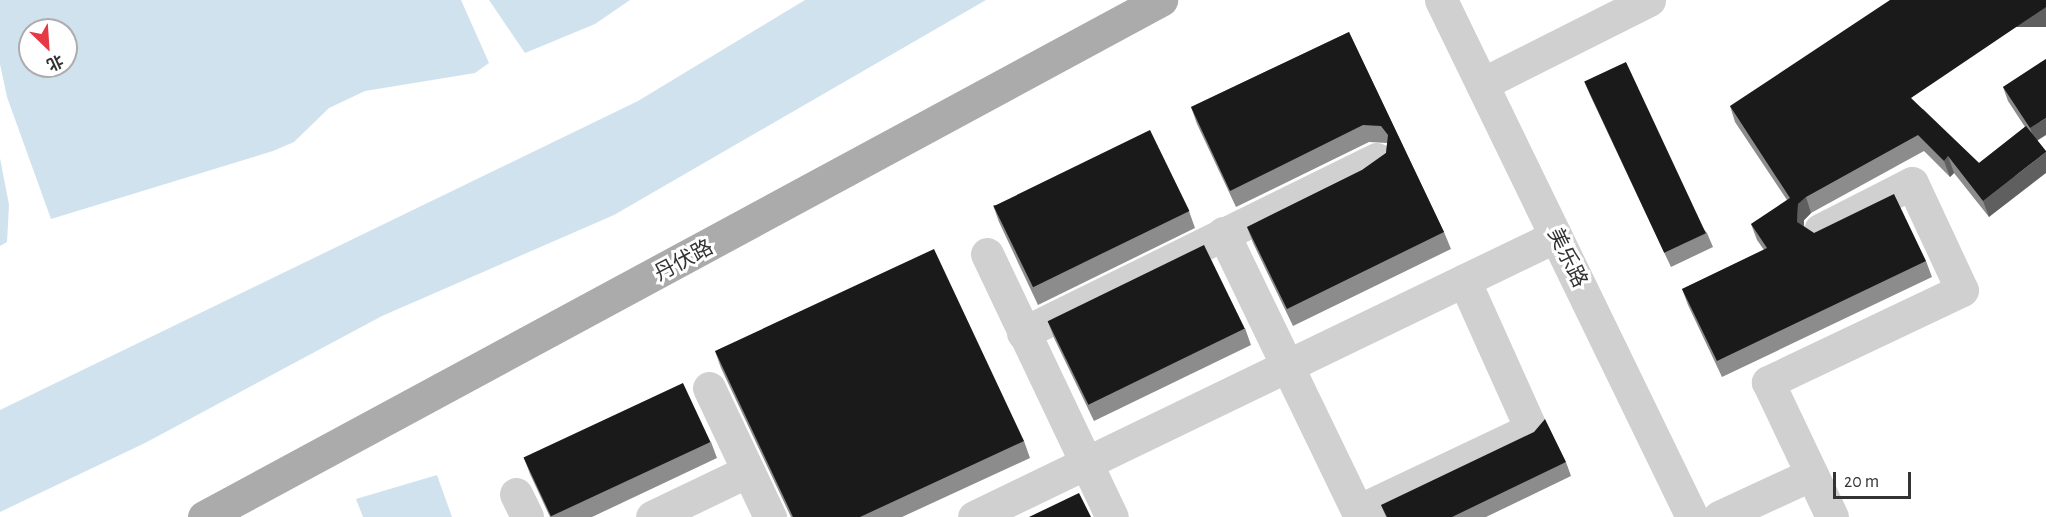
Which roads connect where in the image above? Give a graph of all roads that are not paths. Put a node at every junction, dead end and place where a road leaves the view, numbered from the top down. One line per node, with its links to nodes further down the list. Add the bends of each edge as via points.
1 (1161, 0): 17 (main road, 丹伏路)
2 (1441, 0): 4 (street, 美乐路)
3 (1649, 0): 4 (street)
4 (1482, 84): 8 (street, 美乐路)
5 (1377, 159): 7 (street)
6 (1820, 230): 16 (street, via 1912,183 1962,290 1768,382)
7 (1223, 232): 11 (street); 12 (street)
8 (1556, 236): 10 (street); 23 (street, 美乐路)
9 (987, 254): 11 (street)
10 (1464, 280): 12 (street); 18 (street, via 1531,429)
11 (1023, 333): 14 (street)
12 (1287, 366): 14 (street); 18 (street)
13 (709, 388): 15 (street)
14 (1087, 464): 21 (street); 22 (street)
15 (748, 471): 19 (street); 20 (street)
16 (1812, 474): 24 (street); 25 (street)
17 (221, 514)
18 (1359, 514)
19 (652, 517)
20 (770, 517)
21 (974, 517)
22 (1112, 517)
23 (1692, 517)
24 (1719, 517)
25 (1832, 517)

